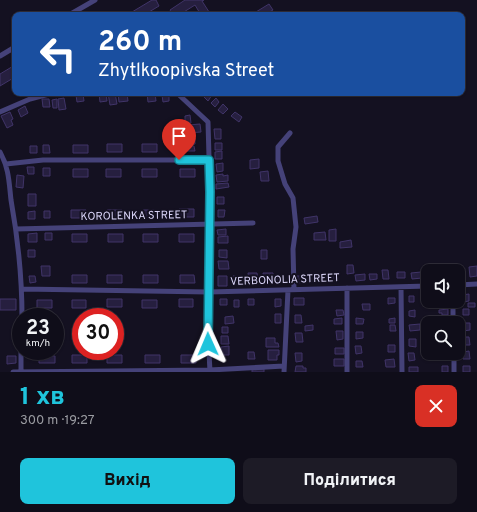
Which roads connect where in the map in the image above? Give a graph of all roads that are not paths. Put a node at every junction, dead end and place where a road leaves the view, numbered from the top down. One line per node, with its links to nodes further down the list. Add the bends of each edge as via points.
1 (95, 0): 2 (street)
2 (74, 12)
3 (12, 49): 4 (street)
4 (0, 56)
5 (42, 96): 7 (street)
6 (179, 96): 10 (street, via 208,122)
7 (0, 112)
8 (290, 133): 21 (street, via 278,147 278,161 285,184 293,198 296,227)
9 (0, 152): 11 (street)
10 (209, 160): 11 (street, via 43,160); 13 (street)
11 (6, 164): 14 (street)
12 (253, 223): 13 (street, KOROLENKA STREET)
13 (210, 225): 14 (street, KOROLENKA STREET); 22 (street)
14 (16, 229): 20 (street)
15 (477, 284): 16 (street)
16 (465, 285)
17 (421, 286): 18 (street, VERBONOLIA STREET)
18 (401, 287): 19 (street, VERBONOLIA STREET); 32 (street)
19 (347, 288): 21 (street, VERBONOLIA STREET); 31 (street)
20 (22, 290): 22 (street, VERBONOLIA STREET); 23 (street)
21 (291, 290): 22 (street, VERBONOLIA STREET); 26 (street)
22 (209, 292): 28 (street)
23 (22, 308)
24 (21, 360): 27 (street)
25 (454, 360): 33 (street)
26 (284, 366): 28 (street); 30 (street)
27 (21, 371): 28 (street); 29 (street)
28 (210, 371)
29 (13, 372)
30 (284, 372)
31 (347, 372)
32 (402, 372)
33 (454, 372)

